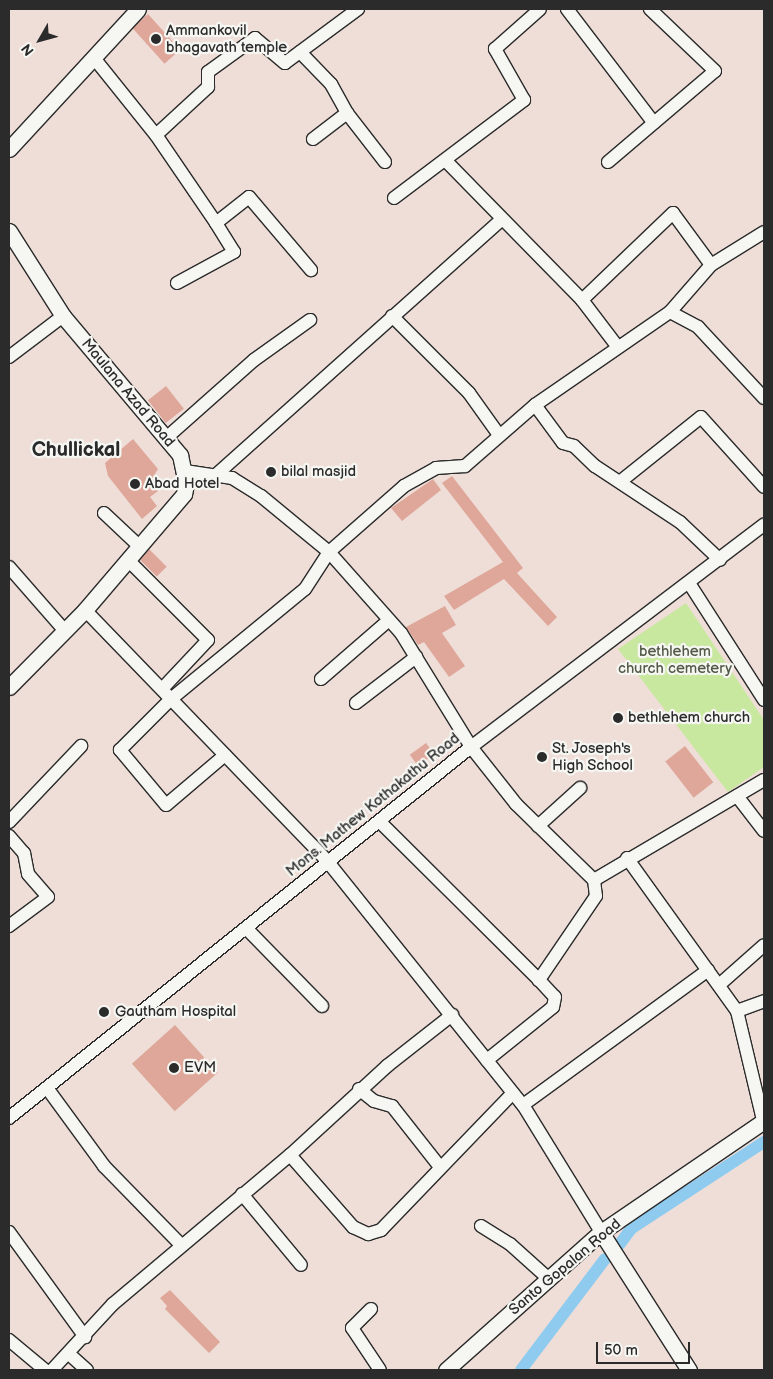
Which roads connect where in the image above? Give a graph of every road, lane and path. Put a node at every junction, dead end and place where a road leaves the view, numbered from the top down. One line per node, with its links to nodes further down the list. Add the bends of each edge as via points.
1 (138, 9): 7 (main road)
2 (358, 9): 6 (street)
3 (567, 9): 9 (street)
4 (650, 9): 9 (street, via 715,71)
5 (534, 10): 13 (street, via 495,49 524,100)
6 (300, 52): 8 (street, via 331,84); 10 (street, via 285,64 255,38 208,72 208,87)
7 (94, 58): 10 (street); 12 (main road)
8 (347, 113): 11 (street); 14 (street)
9 (654, 123): 15 (street)
10 (156, 135): 18 (street)
11 (314, 139)
12 (9, 150)
13 (445, 160): 16 (street); 17 (street)
14 (385, 162)
15 (608, 162)
16 (394, 198)
17 (501, 220): 24 (street); 27 (street)
18 (216, 224): 22 (street, via 249,197); 23 (street, via 234,252)
19 (764, 232): 21 (street)
20 (10, 236): 26 (main road, Maulana Azad Road)
21 (711, 265): 24 (street, via 672,214); 25 (street)
22 (311, 270)
23 (177, 284)
24 (582, 300): 29 (street)
25 (670, 312): 29 (street); 31 (street, via 698,327)
26 (63, 316): 30 (street); 34 (main road, Maulana Azad Road)
27 (392, 316): 33 (street, via 469,393); 36 (street)
28 (310, 320): 34 (street, via 254,360)
29 (617, 346): 32 (street)
30 (9, 357)
31 (764, 398)
32 (535, 405): 33 (street); 37 (street, via 563,443 574,446 595,466)
33 (499, 435): 42 (street, via 465,466 436,468 404,486)
34 (165, 439): 35 (main road, Maulana Azad Road, via 180,455)
35 (185, 471): 36 (street); 41 (main road, via 184,494)
36 (217, 474): 42 (street, via 261,496)
37 (621, 481): 38 (street, via 701,417); 44 (street, via 680,522)
38 (764, 487)
39 (104, 513): 41 (street)
40 (764, 525): 44 (street, Mons. Mathew Kothakathu Road)
41 (139, 546): 43 (main road)
42 (329, 552): 48 (street); 54 (street, via 305,589)
43 (128, 560): 47 (main road); 53 (street, via 208,640)
44 (720, 560): 46 (street, Mons. Mathew Kothakathu Road)
45 (9, 567): 49 (street)
46 (689, 583): 55 (street); 58 (street, Mons. Mathew Kothakathu Road)
47 (85, 610): 49 (main road); 53 (street)
48 (389, 620): 50 (street); 51 (street)
49 (64, 631): 52 (main road)
50 (416, 657): 56 (street); 58 (street)
51 (322, 680)
52 (9, 687)
53 (162, 689): 54 (street)
54 (171, 699): 59 (street); 59 (street, via 120,750 166,805)
55 (764, 700)
56 (356, 703)
57 (81, 746): 64 (street)
58 (470, 747): 63 (street, Mons. Mathew Kothakathu Road); 65 (street)
59 (225, 755): 69 (street)
60 (764, 780): 62 (street)
61 (580, 788): 65 (street)
62 (737, 796): 66 (street); 68 (street)
63 (379, 821): 69 (street, Mons. Mathew Kothakathu Road); 75 (street)
64 (9, 822)
65 (538, 826): 70 (street)
66 (764, 831)
67 (9, 836): 71 (street, via 24,853 28,874 48,897)
68 (627, 858): 70 (street); 74 (street)
69 (328, 862): 72 (street, Mons. Mathew Kothakathu Road); 80 (street)
70 (594, 880): 75 (street, via 596,896)
71 (9, 926)
72 (246, 928): 78 (street); 82 (street, Mons. Mathew Kothakathu Road)
73 (764, 945): 76 (street)
74 (708, 970): 76 (street); 85 (street)
75 (539, 980): 81 (street, via 555,997 553,1007)
76 (719, 985): 79 (street)
77 (764, 1001): 79 (street)
78 (322, 1006)
79 (737, 1011): 87 (street)
80 (452, 1015): 81 (street); 83 (street)
81 (487, 1060): 84 (street)
82 (47, 1088): 86 (street, Mons. Mathew Kothakathu Road); 94 (street, via 104,1166)
83 (359, 1090): 88 (street); 89 (street, via 374,1101 392,1106)
84 (513, 1093): 85 (street); 89 (street)
85 (522, 1105): 93 (street)
86 (9, 1118)
87 (764, 1122): 93 (main road, Santo Gopalan Road)
88 (290, 1155): 89 (street, via 352,1227 368,1234 381,1230); 90 (street)
89 (440, 1167)
90 (242, 1194): 94 (street); 95 (street)
91 (481, 1226): 96 (street, via 510,1244)
92 (9, 1232): 98 (street)
93 (601, 1232): 96 (main road, Santo Gopalan Road); 106 (main road)
94 (180, 1244): 98 (street, via 113,1304)
95 (301, 1265)
96 (549, 1279): 105 (main road, Santo Gopalan Road)
97 (371, 1309): 104 (street, via 352,1328)
98 (84, 1337): 100 (street)
99 (9, 1340): 101 (street)
100 (69, 1354): 102 (street); 103 (street)
101 (45, 1370)
102 (52, 1370)
103 (87, 1370)
104 (380, 1370)
105 (446, 1370)
106 (689, 1370)

